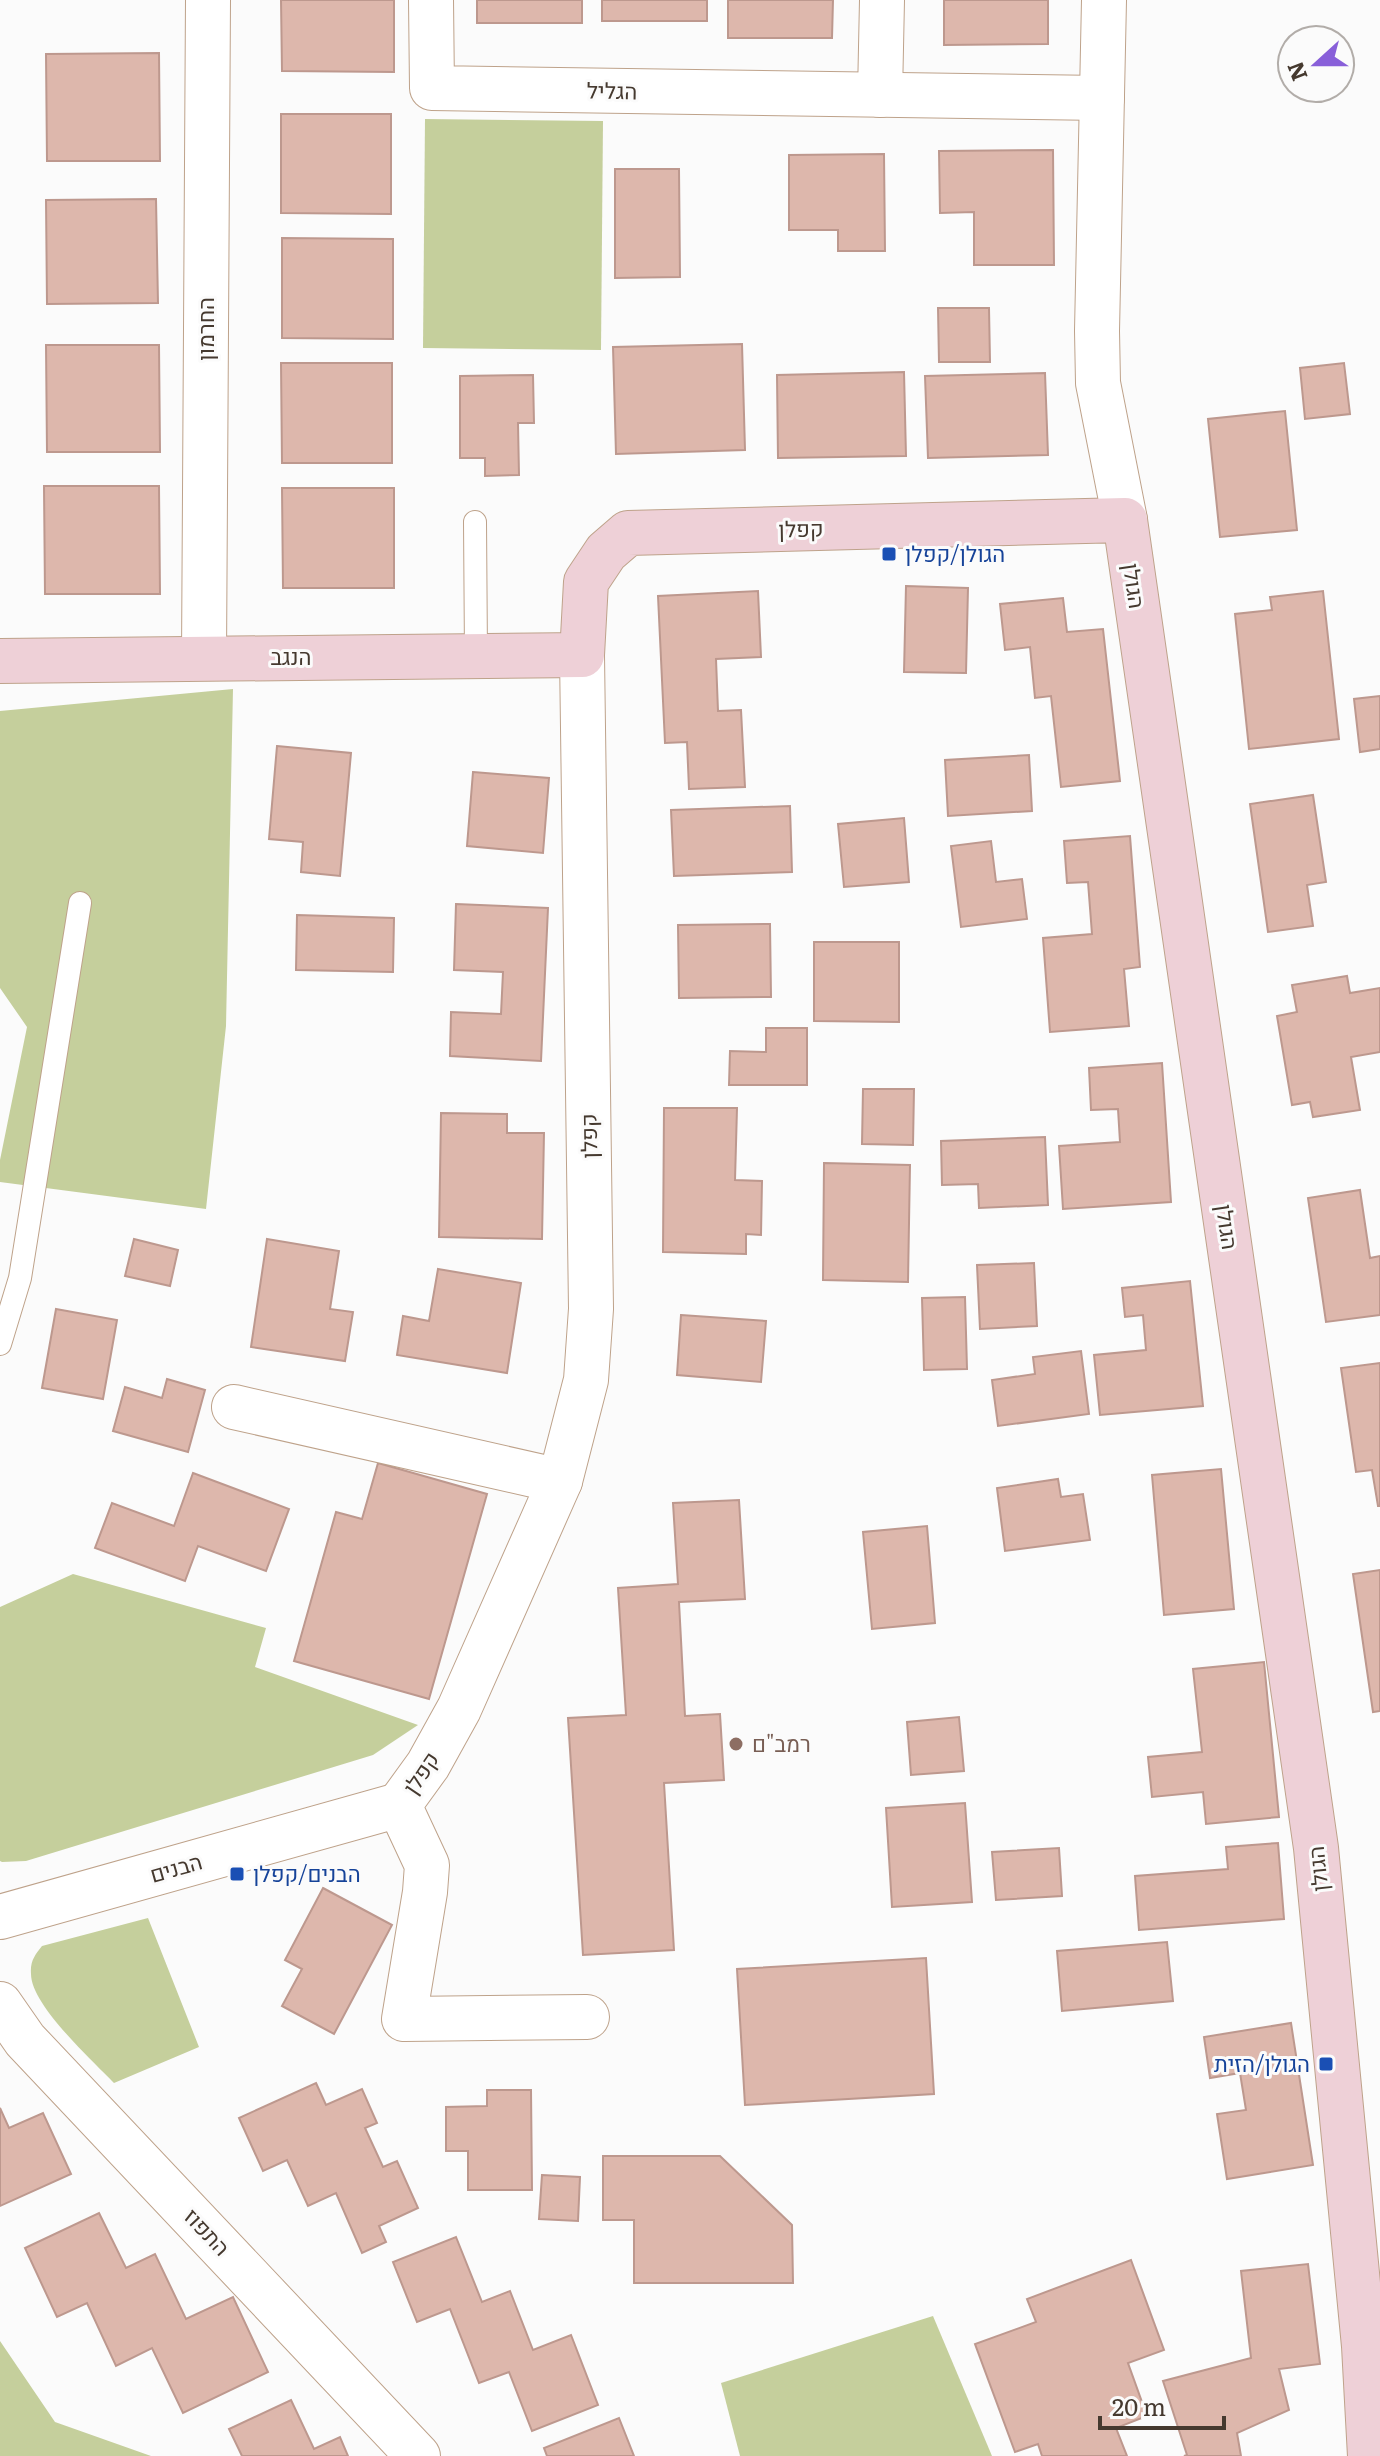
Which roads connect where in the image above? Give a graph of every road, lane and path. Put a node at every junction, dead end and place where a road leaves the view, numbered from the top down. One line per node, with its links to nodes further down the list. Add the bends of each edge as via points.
1 (208, 0): 11 (street, החרמון)
2 (431, 0): 5 (street, הגליל, via 432,88)
3 (882, 0): 5 (street)
4 (1104, 0): 6 (street, הגולן)
5 (880, 95): 6 (street, הגליל)
6 (1102, 98): 7 (street, הגולן, via 1098,383)
7 (1125, 520): 9 (street, קפלן, via 628,533 606,552 586,582); 22 (street, הגולן, via 1316,1848)
8 (475, 522): 10 (lane)
9 (582, 655): 10 (street, הנגב); 16 (street, קפלן, via 591,1309 586,1380)
10 (476, 656): 11 (street, הנגב)
11 (204, 658): 12 (street, הנגב)
12 (0, 661)
13 (80, 903): 14 (lane, via 20,1278)
14 (0, 1344)
15 (234, 1407): 16 (street)
16 (560, 1481): 17 (street, קפלן, via 459,1709)
17 (399, 1805): 18 (street, הבנים); 20 (street, קפלן, via 427,1865 404,2019)
18 (0, 1917)
19 (0, 2004): 21 (street, התפוז, via 25,2040)
20 (587, 2017)
21 (418, 2456)
22 (1370, 2456)

